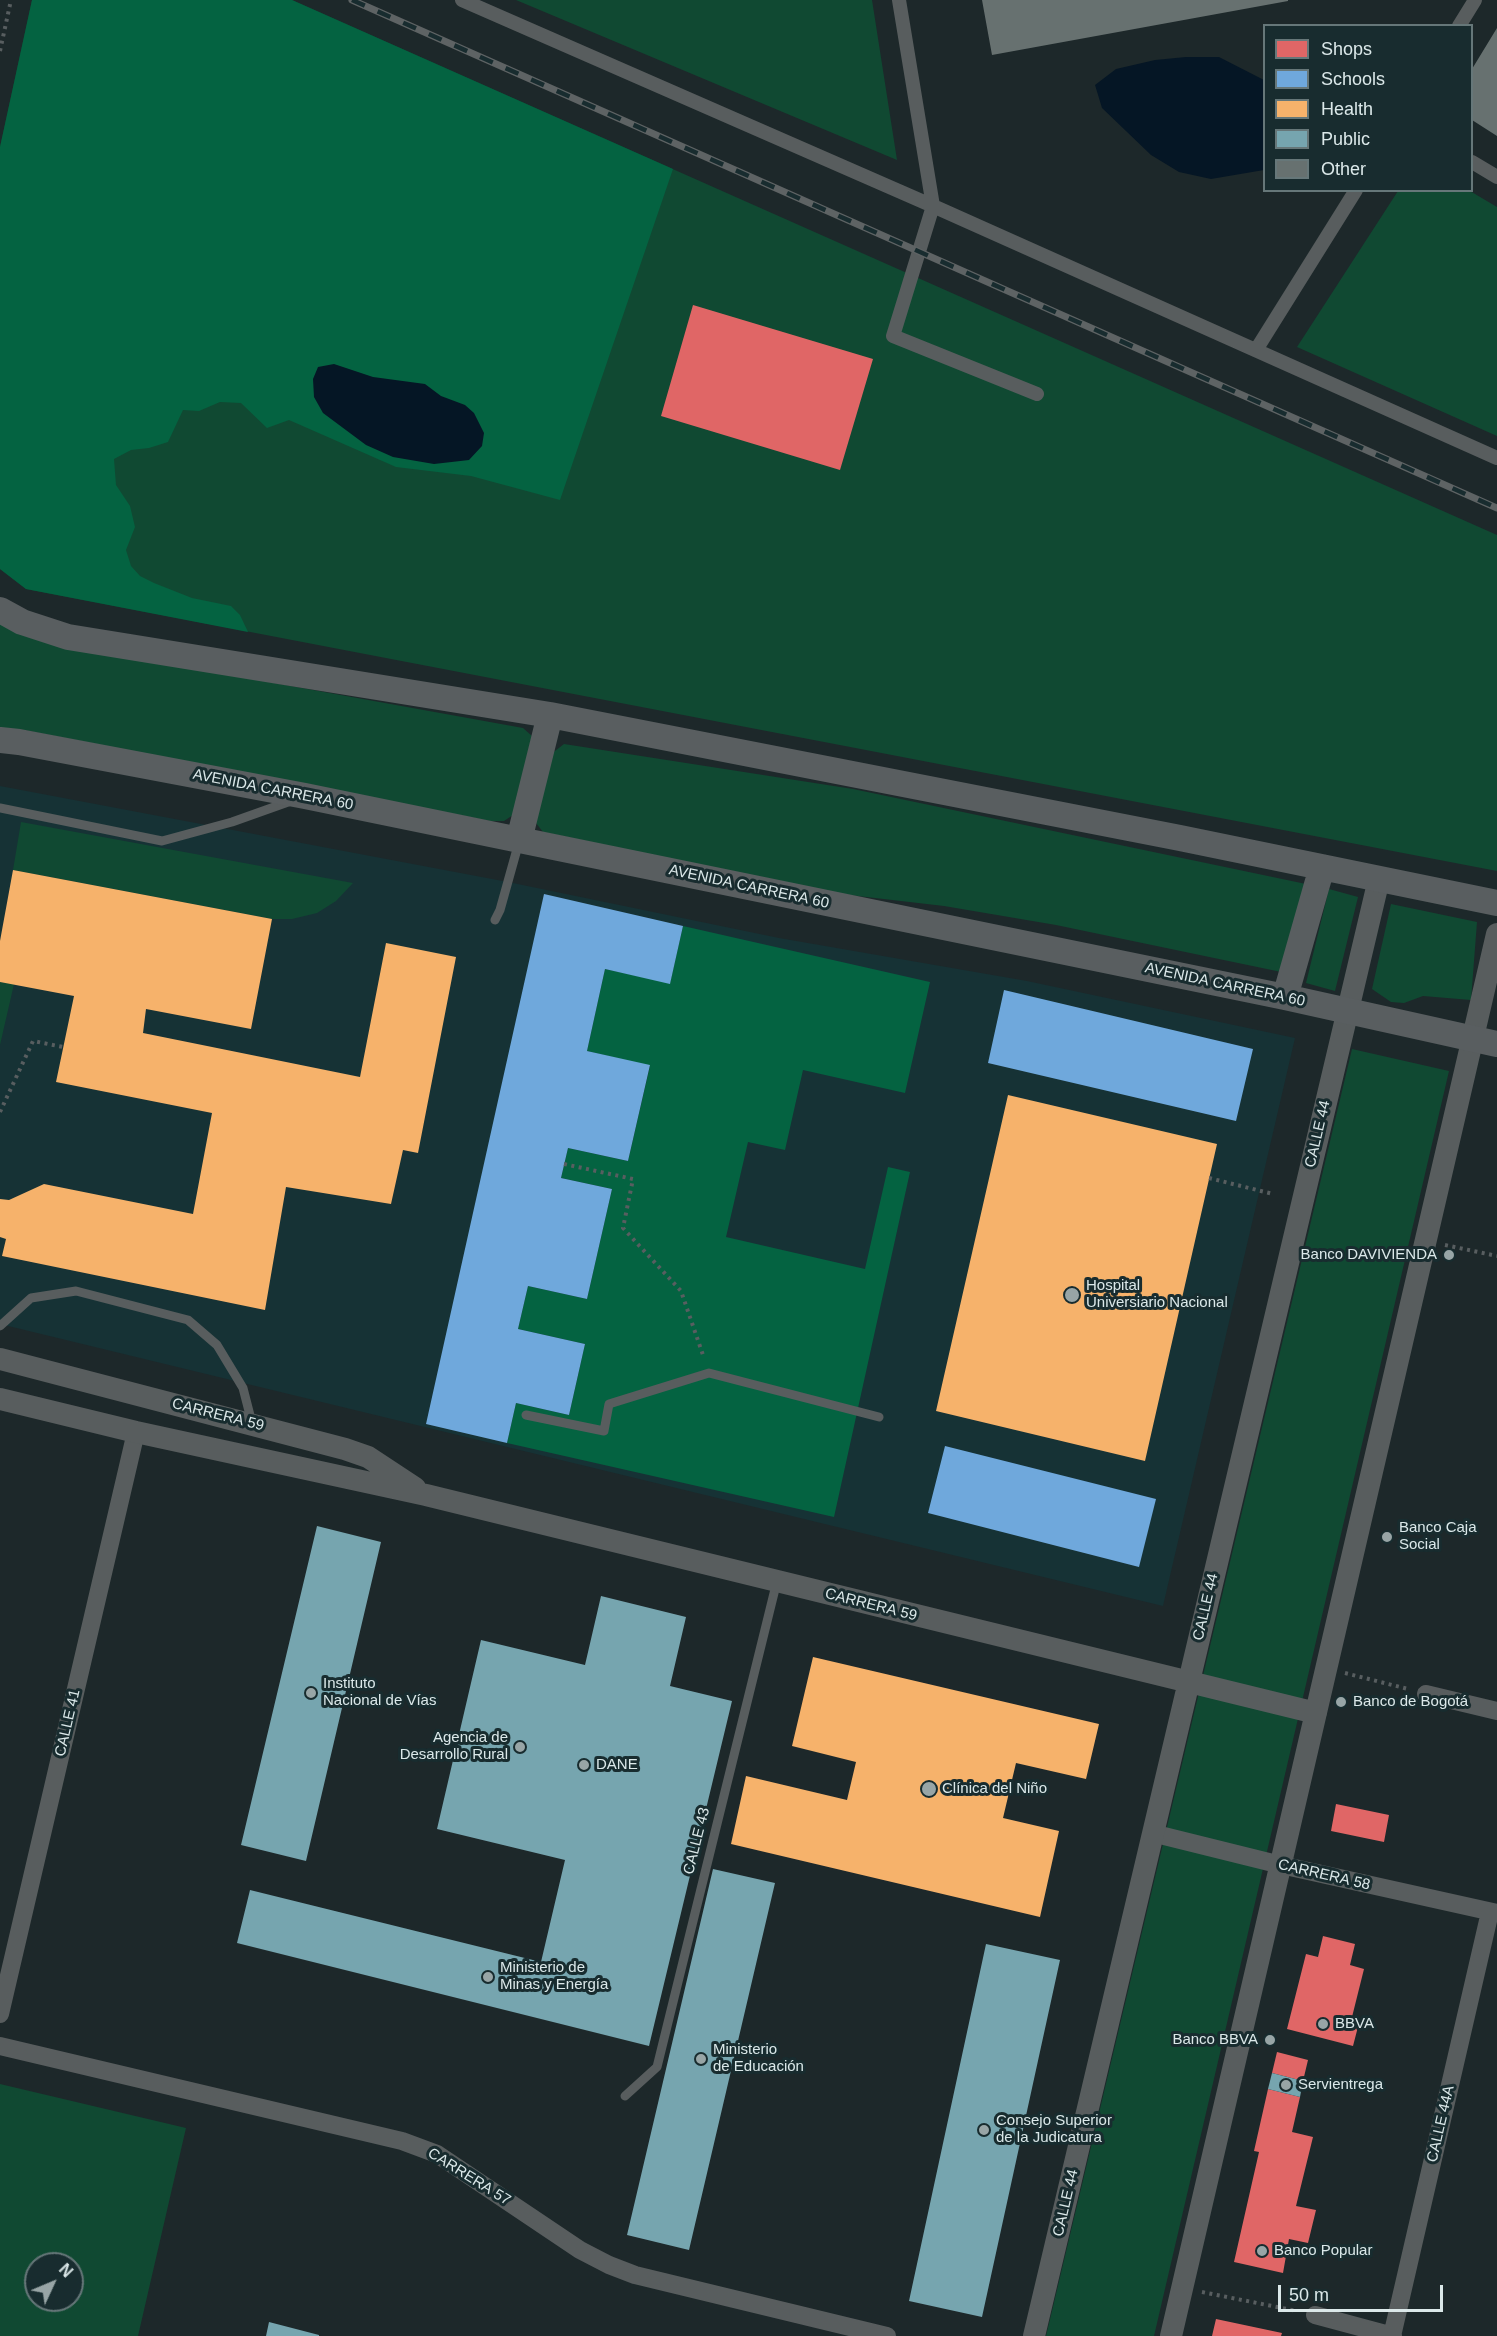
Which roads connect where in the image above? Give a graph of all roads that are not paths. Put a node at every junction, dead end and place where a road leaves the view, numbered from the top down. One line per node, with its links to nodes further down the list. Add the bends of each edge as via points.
1 (462, 0): 8 (street)
2 (899, 0): 8 (street)
3 (1475, 0): 4 (street)
4 (1460, 24)
5 (1473, 163): 6 (street)
6 (1497, 177)
7 (1355, 192): 9 (street)
8 (933, 206): 9 (street); 10 (street, via 893,336)
9 (1256, 350): 11 (street)
10 (1037, 394)
11 (1497, 458)
12 (0, 610): 13 (main road, via 22,622 68,637)
13 (550, 715): 17 (main road); 18 (main road)
14 (0, 740): 15 (main road, AVENIDA CARRERA 60)
15 (305, 796): 16 (lane, via 162,841); 17 (main road, AVENIDA CARRERA 60)
16 (0, 808)
17 (519, 840): 21 (lane); 23 (main road, AVENIDA CARRERA 60)
18 (1322, 867): 19 (main road); 23 (main road)
19 (1379, 879): 20 (main road); 24 (street, CALLE 44)
20 (1497, 903)
21 (495, 920)
22 (1497, 934): 25 (street)
23 (1285, 997): 24 (main road, AVENIDA CARRERA 60)
24 (1348, 1012): 25 (main road, AVENIDA CARRERA 60); 35 (street, CALLE 44)
25 (1485, 1041): 38 (street)
26 (0, 1326): 31 (lane, via 31,1298 76,1291 188,1320 217,1345 243,1388)
27 (0, 1359): 31 (street, CARRERA 59)
28 (0, 1399): 32 (street, CARRERA 59)
29 (526, 1415): 30 (lane, via 603,1431 609,1404 710,1373)
30 (879, 1417)
31 (252, 1423): 33 (street, CARRERA 59, via 368,1456)
32 (136, 1432): 33 (street, CARRERA 59); 42 (street, CALLE 41)
33 (426, 1495): 34 (street, CARRERA 59)
34 (777, 1581): 35 (street, CARRERA 59); 44 (lane, CALLE 43, via 657,2067)
35 (1189, 1682): 38 (street, CARRERA 59); 39 (street, CALLE 44)
36 (1426, 1694): 37 (street)
37 (1497, 1711)
38 (1316, 1713): 40 (street)
39 (1152, 1833): 40 (street, CARRERA 58); 47 (street, CALLE 44)
40 (1281, 1865): 41 (street, CARRERA 58); 48 (street)
41 (1494, 1913): 49 (street, CALLE 44A)
42 (0, 2014)
43 (0, 2046): 46 (street, CARRERA 57, via 402,2141 437,2154 580,2250 609,2265 635,2275)
44 (626, 2096)
45 (1316, 2315): 49 (street)
46 (887, 2336)
47 (1034, 2336)
48 (1171, 2336)
49 (1393, 2336)

